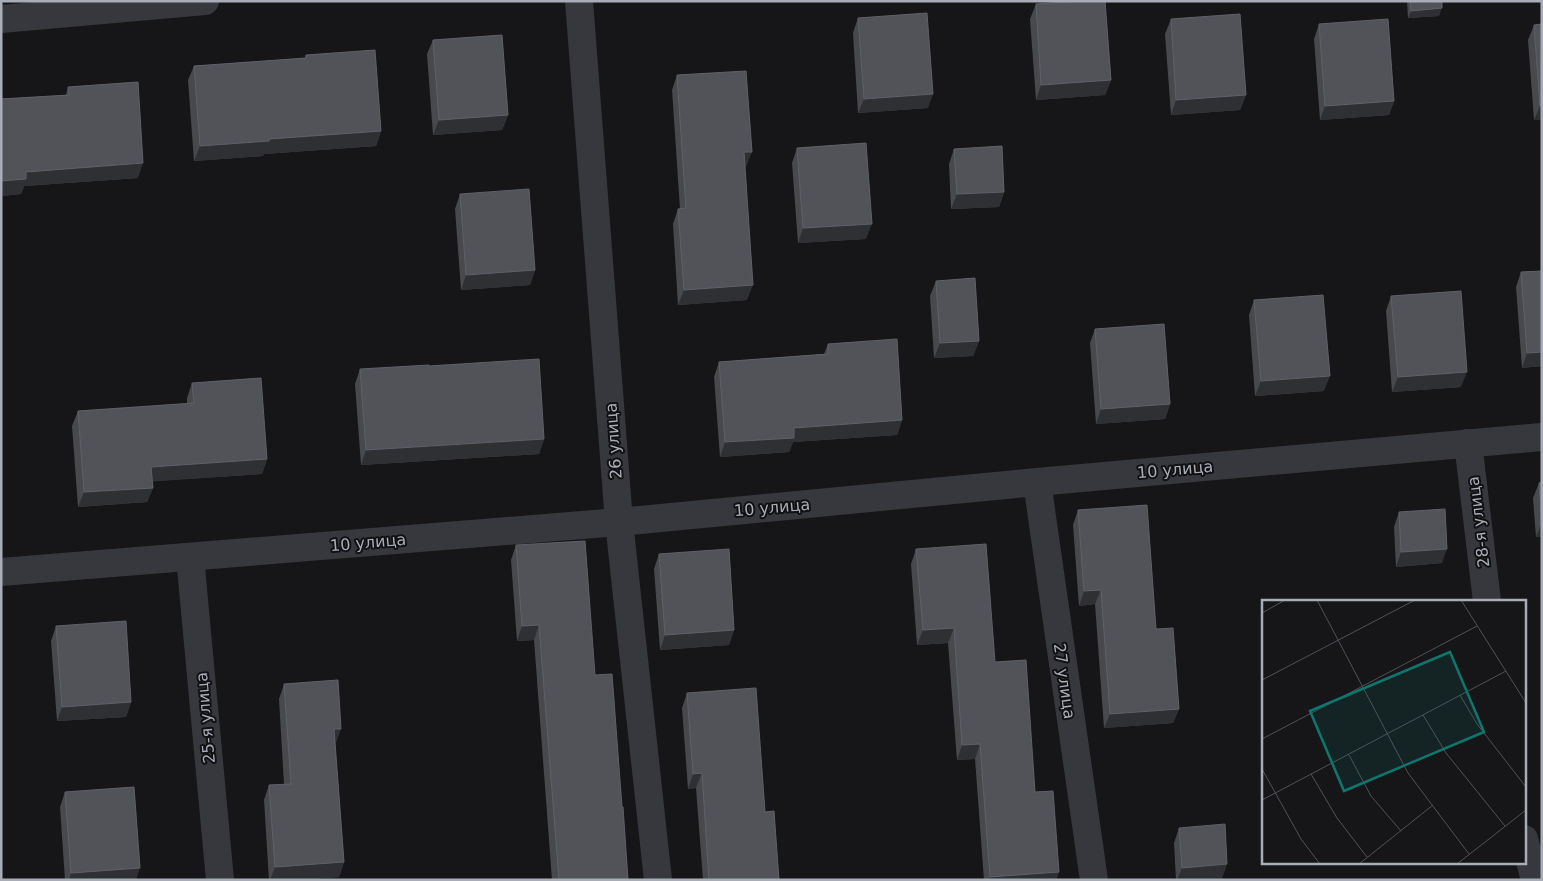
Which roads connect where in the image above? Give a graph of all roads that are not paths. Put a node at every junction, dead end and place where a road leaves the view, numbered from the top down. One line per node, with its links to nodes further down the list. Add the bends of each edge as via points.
1 (205, 1): 3 (street)
2 (579, 1): 7 (street, 26 улица)
3 (1, 19)
4 (1542, 437): 5 (street, 10 улица)
5 (1468, 443): 6 (street, 10 улица); 10 (street, 28-я улица)
6 (1037, 482): 7 (street, 10 улица); 14 (street, 27 улица)
7 (619, 522): 8 (street, 10 улица); 13 (street, 26 улица)
8 (190, 557): 9 (street, 10 улица); 12 (street, 25-я улица)
9 (1, 572)
10 (1487, 600)
11 (1526, 846): 15 (street)
12 (220, 880)
13 (658, 880)
14 (1094, 880)
15 (1535, 880)

